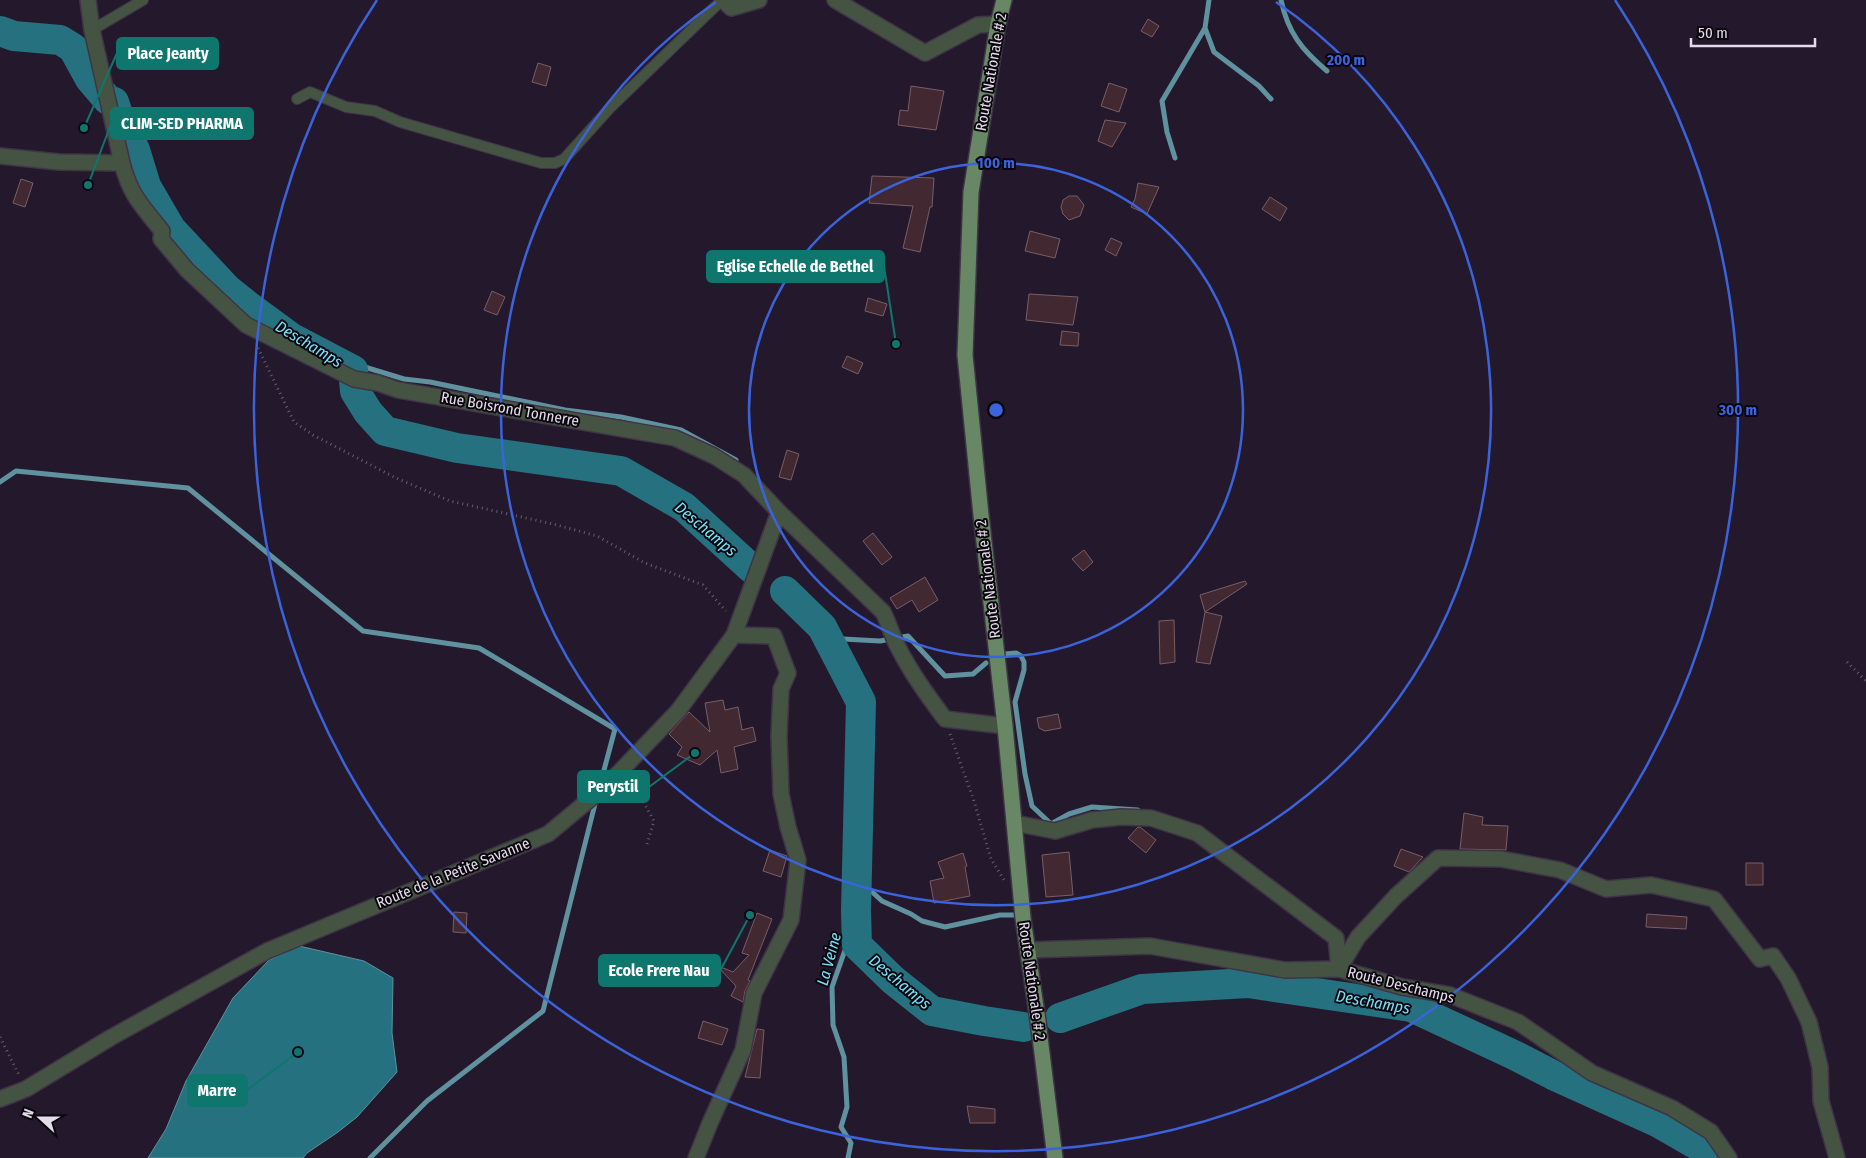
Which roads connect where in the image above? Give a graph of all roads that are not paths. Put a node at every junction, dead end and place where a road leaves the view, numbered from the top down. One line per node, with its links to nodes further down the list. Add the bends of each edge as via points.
1 (88, 0): 8 (street, Rue Boisrond Tonnerre)
2 (143, 0): 8 (lane)
3 (723, 0): 4 (street, via 731,8); 9 (lane, via 610,108 564,159 555,163 541,164 400,122 374,111 346,107 310,92)
4 (759, 0)
5 (835, 0): 7 (street, via 926,53 978,25)
6 (1004, 0): 7 (main road, Route Nationale # 2)
7 (998, 24): 14 (main road, Route Nationale # 2, via 971,192 965,355)
8 (92, 30): 11 (street, Rue Boisrond Tonnerre)
9 (297, 99)
10 (0, 156): 11 (street, via 58,162)
11 (122, 163): 12 (street, Rue Boisrond Tonnerre, via 134,197 162,231 161,239 187,270 246,325 354,379 675,438 724,461 744,475)
12 (779, 512): 13 (street, Route de la Petite Savanne); 14 (street, Rue Boisrond Tonnerre, via 882,612 898,647 945,719)
13 (736, 630): 18 (street, Route de la Petite Savanne, via 678,711 598,792 548,834 267,951 110,1038 26,1089); 19 (street, via 774,636 788,673 781,688 781,794 798,860 791,920 754,993 743,1050)
14 (1005, 726): 15 (main road, Route Nationale # 2)
15 (1014, 823): 16 (main road, Route Nationale # 2); 17 (street, via 1055,832 1092,820 1150,818 1197,833 1336,938)
16 (1028, 950): 17 (street, Route Deschamps, via 1150,946 1285,970); 20 (main road, Route Nationale # 2)
17 (1339, 969): 21 (street, Route Deschamps, via 1402,987 1450,995 1518,1022 1592,1074 1672,1108 1711,1132); 22 (street, via 1358,937 1438,858 1501,859 1560,870 1606,889 1651,885 1714,899 1760,959 1773,956 1792,986 1809,1022 1820,1067 1822,1101)
18 (0, 1100)
19 (696, 1158)
20 (1055, 1158)
21 (1729, 1158)
22 (1837, 1158)

